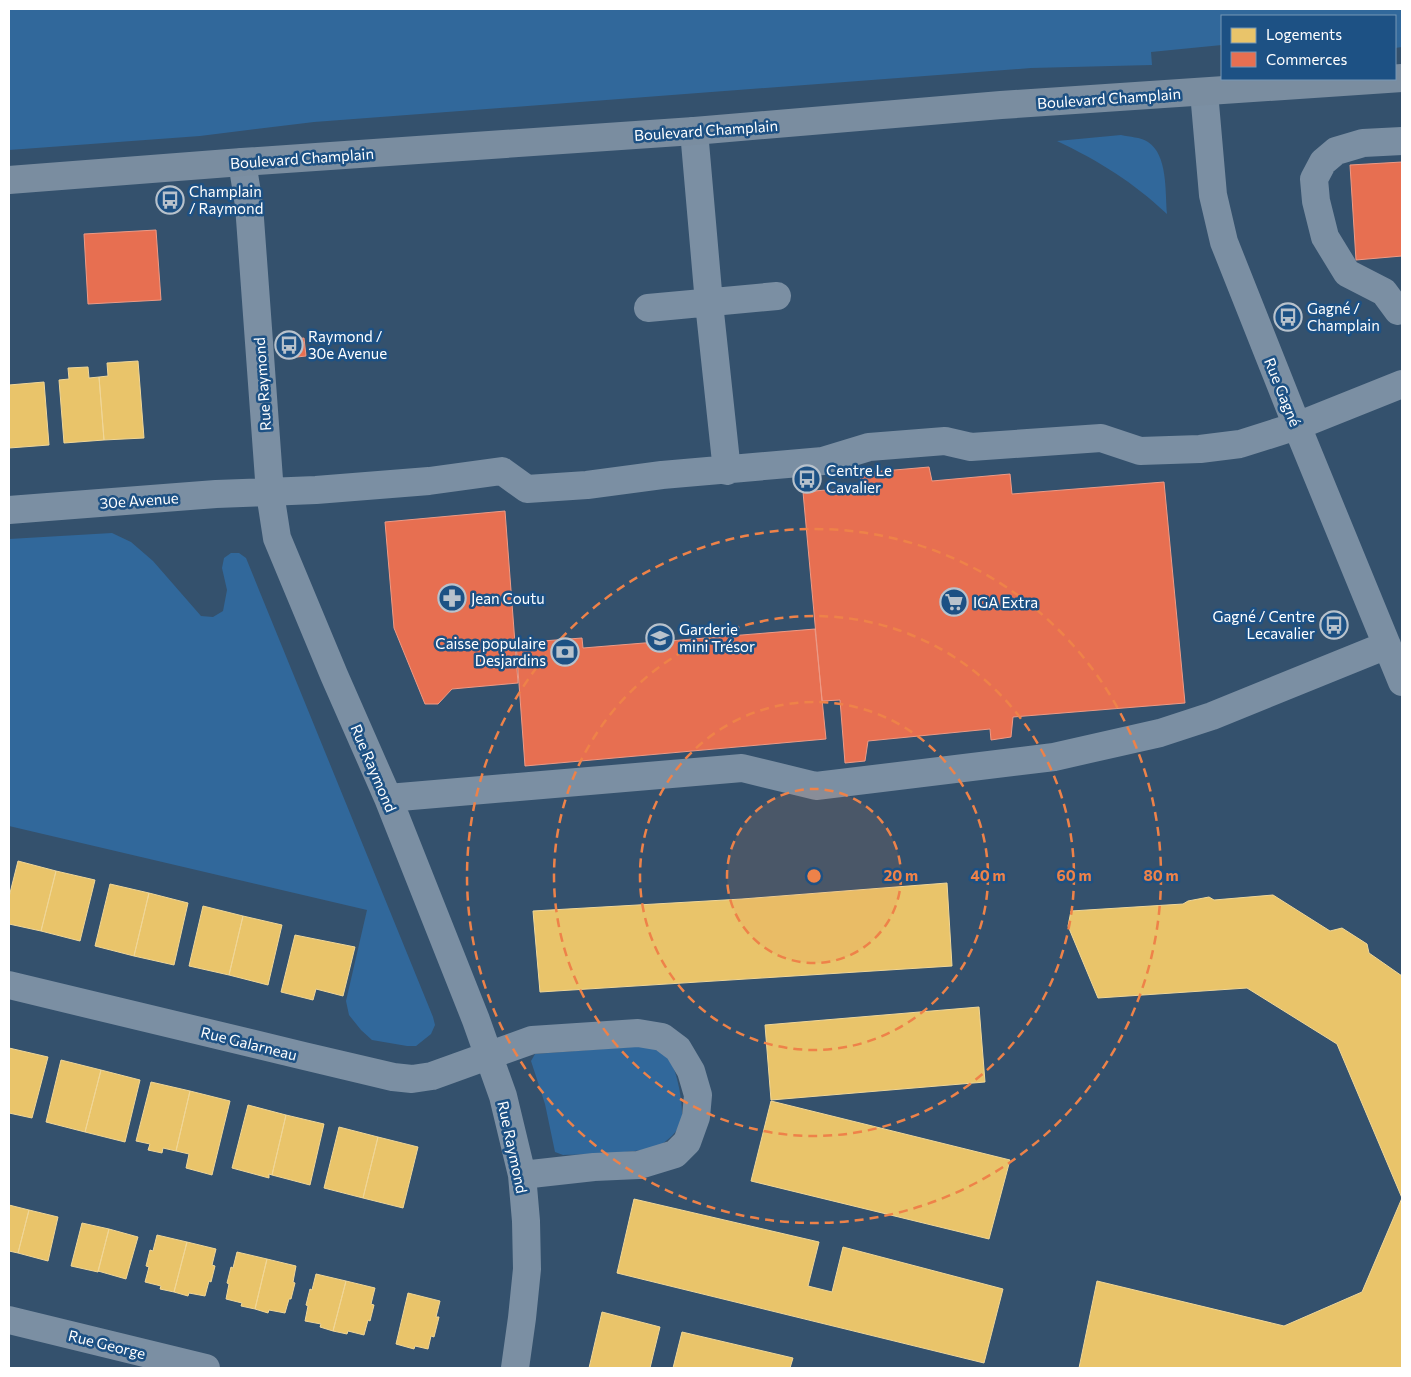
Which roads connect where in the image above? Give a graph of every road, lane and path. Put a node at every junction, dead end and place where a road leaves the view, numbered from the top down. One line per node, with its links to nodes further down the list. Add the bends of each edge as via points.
1 (1374, 80): 2 (main road, Boulevard Champlain)
2 (1204, 92): 3 (main road, Boulevard Champlain, via 1001,105); 12 (street, Rue Gagné, via 1213,195 1224,242)
3 (694, 131): 5 (main road, Boulevard Champlain); 8 (street)
4 (1402, 141): 10 (street, via 1363,143 1336,151 1323,162 1314,179 1325,237 1347,272 1384,292)
5 (242, 162): 6 (main road, Boulevard Champlain); 14 (street, Rue Raymond, via 249,205)
6 (9, 180)
7 (777, 296): 8 (street)
8 (709, 303): 9 (street); 13 (street)
9 (648, 308)
10 (1398, 311)
11 (1402, 384): 12 (street, 30e Avenue)
12 (1297, 426): 13 (street, 30e Avenue, via 1240,444 1200,449 1140,451 1101,438 971,447 945,441 869,447 823,461); 16 (street, Rue Gagné)
13 (727, 471): 14 (street, 30e Avenue, via 581,486 527,488 502,471 429,481)
14 (270, 493): 15 (street, 30e Avenue, via 216,494); 18 (street, Rue Raymond, via 277,538)
15 (9, 510)
16 (1387, 645): 17 (street, Rue Gagné); 18 (street, via 1212,716 1160,733 1054,757 816,786 742,768)
17 (1402, 682)
18 (388, 798): 20 (street, Rue Raymond)
19 (9, 985): 20 (street, Rue Galarneau, via 394,1077 432,1076)
20 (489, 1056): 21 (street, Rue Raymond, via 503,1096); 21 (street, Rue Galarneau, via 532,1040 638,1033 662,1037 678,1049 691,1072 698,1095 696,1117 687,1142 675,1154 639,1165)
21 (522, 1175): 24 (street, Rue Raymond, via 527,1269)
22 (9, 1320): 23 (street, Rue George)
23 (206, 1368)
24 (515, 1368)

